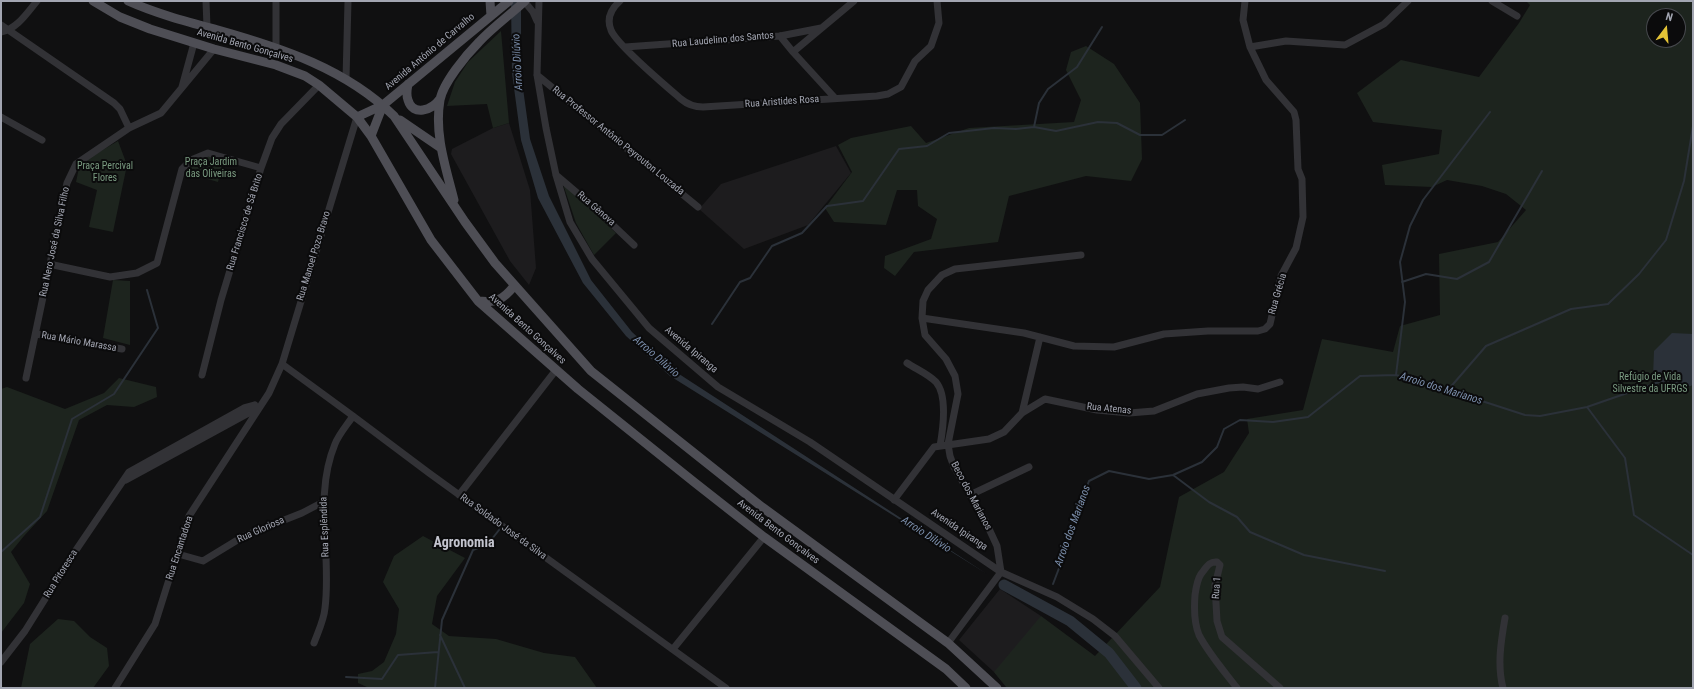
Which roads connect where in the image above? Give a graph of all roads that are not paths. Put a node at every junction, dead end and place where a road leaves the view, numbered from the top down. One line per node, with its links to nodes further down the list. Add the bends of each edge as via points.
1 (37, 1): 23 (street)
2 (93, 1): 26 (main road, Avenida Bento Gonçalves, via 120,17)
3 (128, 1): 21 (main road, Avenida Bento Gonçalves)
4 (206, 1): 21 (street)
5 (276, 1): 28 (street)
6 (348, 1): 33 (street)
7 (490, 1): 17 (main road)
8 (539, 1): 19 (street, Avenida Ipiranga)
9 (620, 1): 29 (street, Rua Aristides Rosa, via 610,13 608,20 611,32)
10 (854, 1): 22 (street, Rua Laudelino dos Santos)
11 (937, 1): 37 (street, Rua Aristides Rosa, via 937,33 931,46 915,61 901,87 877,96)
12 (1245, 1): 27 (street, Rua Grécia, via 1243,20)
13 (1408, 1): 27 (street, via 1384,24 1345,45 1286,41)
14 (1492, 1): 18 (street)
15 (508, 2): 17 (main road, Avenida Antônio de Carvalho)
16 (524, 2): 19 (street); 38 (main road, via 466,56 451,76)
17 (491, 16): 34 (main road, Avenida Antônio de Carvalho)
18 (1517, 16)
19 (538, 23): 32 (street, Avenida Ipiranga)
20 (1, 25): 23 (street)
21 (207, 28): 28 (main road, Avenida Bento Gonçalves)
22 (821, 28): 25 (street, Rua Laudelino dos Santos); 31 (street, Rua Laudelino dos Santos)
23 (9, 31): 24 (street); 43 (street, via 114,103 120,109)
24 (1, 32)
25 (780, 36): 29 (street, Rua Laudelino dos Santos); 31 (street)
26 (194, 43): 30 (main road, Avenida Bento Gonçalves); 36 (street, Rua Nero José da Silva Filho)
27 (1250, 47): 58 (street, Rua Grécia, via 1266,80 1294,112 1298,169 1302,179 1303,217 1296,248 1281,276 1270,324 1258,331 1164,334 1114,347 1074,346)
28 (276, 48): 33 (main road, Avenida Bento Gonçalves, via 321,65)
29 (625, 48): 37 (street, Rua Aristides Rosa, via 680,100 694,107)
30 (214, 49): 35 (main road, Avenida Bento Gonçalves, via 276,65 305,76); 36 (street, Rua Nero José da Silva Filho)
31 (793, 52): 37 (street)
32 (538, 75): 48 (street, Avenida Ipiranga); 49 (street, Rua Professor Antônio Peyrouton Louzada)
33 (346, 78): 39 (main road, Avenida Bento Gonçalves)
34 (408, 84): 38 (main road, via 407,98 416,109 430,109); 39 (main road, Avenida Antônio de Carvalho)
35 (319, 85): 42 (main road, Avenida Bento Gonçalves); 47 (street, Rua Francisco de Sá Brito, via 281,124 272,138)
36 (181, 91): 43 (street, Rua Nero José da Silva Filho, via 161,113)
37 (835, 98)
38 (440, 99): 46 (main road)
39 (383, 105): 40 (main road, Avenida Bento Gonçalves); 42 (main road); 44 (main road)
40 (394, 116): 46 (main road); 50 (main road, Avenida Bento Gonçalves)
41 (1, 117): 45 (street)
42 (357, 117): 44 (main road, Avenida Bento Gonçalves); 61 (street, Rua Manoel Pozo Bravo)
43 (129, 128): 53 (street, Rua Nero José da Silva Filho, via 76,164 67,183)
44 (371, 136): 55 (main road, Avenida Bento Gonçalves, via 431,240)
45 (42, 140)
46 (441, 148): 50 (main road)
47 (261, 168): 53 (street, via 208,152 191,160 182,169 157,263 137,273 110,277); 63 (street, Rua Francisco de Sá Brito, via 220,300)
48 (556, 175): 51 (street, Rua Gênova); 74 (street, Avenida Ipiranga, via 570,222 592,259 649,328 718,387 806,439)
49 (698, 207)
50 (457, 209): 54 (main road, Avenida Bento Gonçalves)
51 (634, 245)
52 (1081, 255): 56 (street, Beco dos Marianos, via 955,269 942,275 928,290 923,300)
53 (49, 264): 57 (street, Rua Nero José da Silva Filho)
54 (514, 286): 55 (main road, via 499,300); 81 (main road, Avenida Bento Gonçalves, via 591,371 762,507)
55 (478, 301): 62 (main road, Avenida Bento Gonçalves)
56 (922, 318): 58 (street, Rua Grécia); 69 (street, Beco dos Marianos, via 925,335 946,359 955,376 958,394)
57 (36, 334): 59 (street, Rua Mário Marassa); 64 (street, Rua Nero José da Silva Filho)
58 (1040, 337): 67 (street)
59 (122, 350)
60 (907, 363): 70 (street, via 936,382 940,391 945,410)
61 (282, 364): 66 (street, Rua Manoel Pozo Bravo); 68 (street, Rua Soldado José da Silva)
62 (556, 370): 72 (street); 76 (main road, Avenida Bento Gonçalves)
63 (202, 375)
64 (26, 378)
65 (1280, 382): 67 (street, Rua Atenas, via 1258,388 1229,388 1197,394 1154,411 1129,413 1097,410 1045,398)
66 (269, 393): 77 (street, Rua Encantadora, via 189,516); 83 (street, Rua Pitoresca, via 247,414 132,476 120,485 25,631)
67 (1022, 413): 69 (street, Rua Atenas, via 1004,432 989,439)
68 (353, 416): 72 (street, Rua Soldado José da Silva); 75 (street, Rua Esplêndida, via 335,443 327,470)
69 (948, 444): 70 (street, Rua Atenas); 73 (street, Beco dos Marianos, via 954,467)
70 (940, 446): 74 (street, via 930,450)
71 (1029, 467): 73 (street)
72 (459, 495): 82 (street, Rua Soldado José da Silva)
73 (970, 495): 78 (street, Beco dos Marianos, via 997,546)
74 (894, 500): 78 (street, Avenida Ipiranga)
75 (323, 502): 77 (street, Rua Gloriosa, via 244,536 203,561); 80 (street, Rua Esplêndida, via 327,570 325,608)
76 (764, 537): 82 (street); 86 (main road, Avenida Bento Gonçalves, via 946,669)
77 (178, 554): 84 (street, Rua Encantadora, via 155,624)
78 (1001, 572): 81 (street); 88 (street, via 1057,597 1093,619 1115,636)
79 (1505, 618): 91 (street, via 1500,647 1500,676)
80 (314, 643)
81 (948, 643): 87 (main road, Avenida Bento Gonçalves)
82 (673, 649): 85 (street, Rua Soldado José da Silva)
83 (1, 662)
84 (115, 688)
85 (726, 688)
86 (966, 688)
87 (997, 688)
88 (1159, 688)
89 (1237, 688): 90 (street, Rua 1, via 1199,634 1194,610 1196,586 1212,562 1220,565 1216,585 1217,621 1222,637)
90 (1280, 688)
91 (1503, 688)

